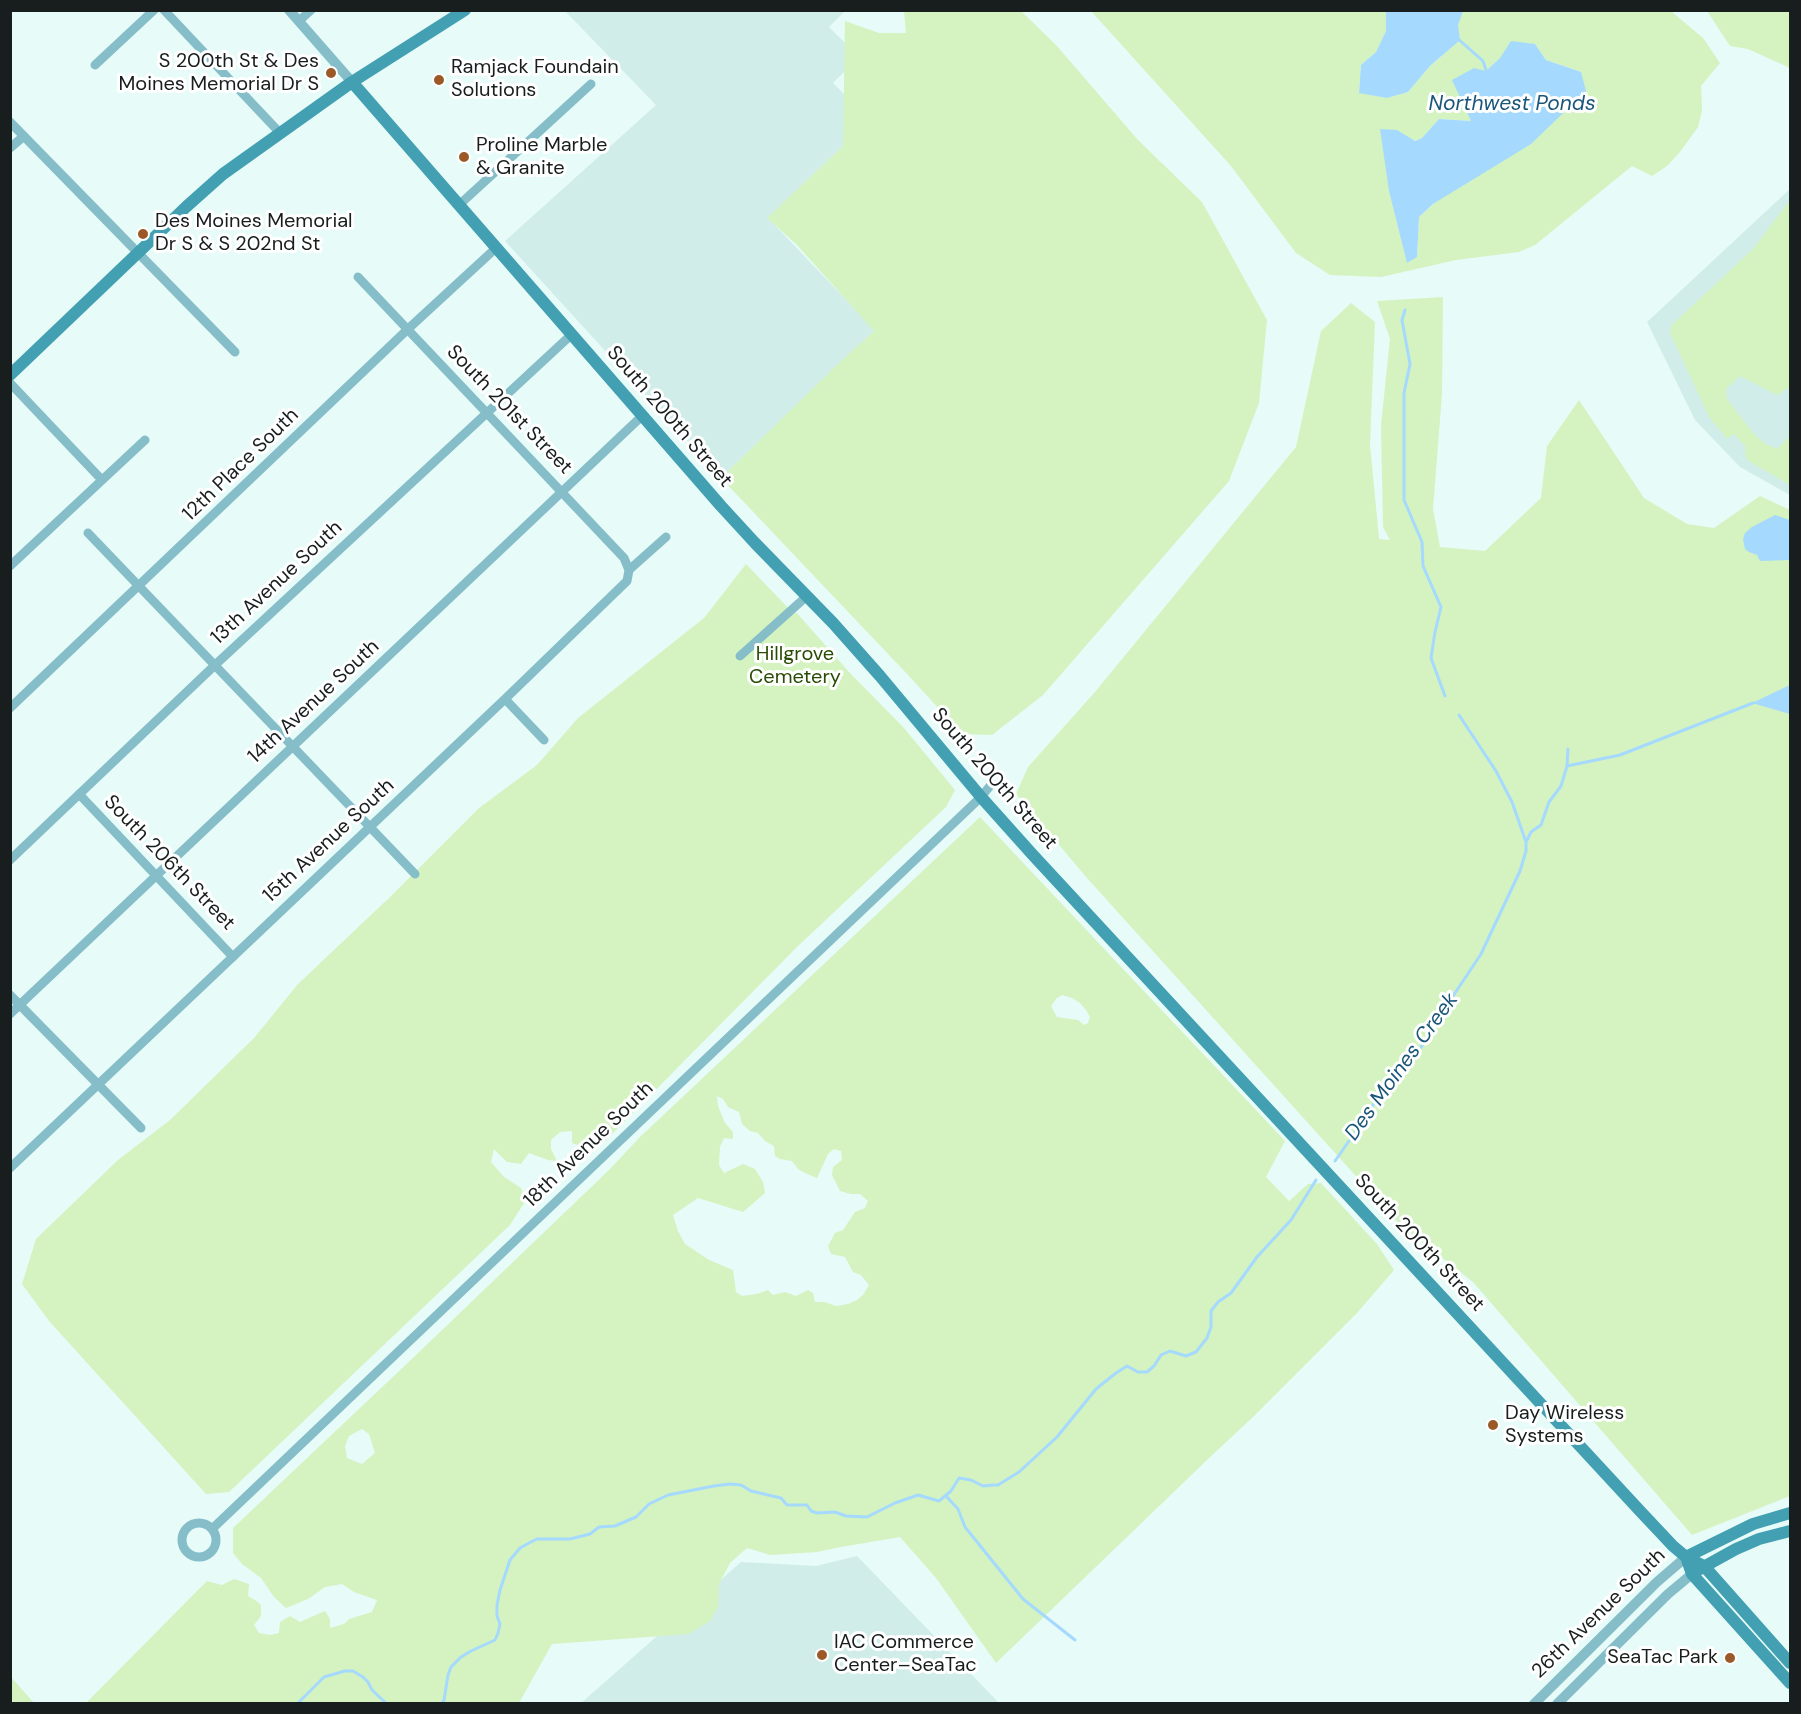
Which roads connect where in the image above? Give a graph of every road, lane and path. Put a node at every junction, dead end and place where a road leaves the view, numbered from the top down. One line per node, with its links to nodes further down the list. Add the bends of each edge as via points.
1 (154, 10): 7 (street)
2 (164, 10): 11 (street)
3 (289, 10): 6 (street, South 200th Street)
4 (311, 10): 6 (street)
5 (465, 10): 8 (main road)
6 (299, 21): 8 (street, South 200th Street)
7 (95, 65)
8 (352, 82): 11 (main road); 14 (main road, South 200th Street)
9 (591, 84): 14 (street)
10 (10, 122): 12 (street)
11 (280, 133): 16 (main road, via 211,184)
12 (24, 135): 13 (street); 16 (street)
13 (10, 148)
14 (459, 205): 15 (main road, South 200th Street)
15 (496, 248): 18 (street, 12th Place South); 19 (main road, South 200th Street)
16 (138, 253): 20 (street); 21 (main road)
17 (358, 277): 18 (street, South 201st Street)
18 (408, 329): 23 (street, South 201st Street); 32 (street, 12th Place South)
19 (571, 335): 23 (street, 13th Avenue South); 24 (main road, South 200th Street)
20 (235, 352)
21 (10, 375)
22 (10, 383): 26 (street)
23 (486, 412): 27 (street, South 201st Street); 35 (street, 13th Avenue South)
24 (642, 416): 27 (street, 14th Avenue South); 33 (main road, South 200th Street)
25 (145, 440): 26 (street)
26 (102, 480): 30 (street)
27 (562, 491): 31 (street, South 201st Street, via 624,558); 39 (street, 14th Avenue South)
28 (88, 533): 32 (street)
29 (666, 537): 31 (street, 15th Avenue South)
30 (10, 566)
31 (629, 570): 36 (street, 15th Avenue South, via 627,581)
32 (139, 586): 35 (street); 37 (street, 12th Place South)
33 (807, 596): 34 (street); 42 (main road, South 200th Street)
34 (740, 656)
35 (214, 666): 39 (street); 41 (street, 13th Avenue South)
36 (505, 699): 38 (street); 43 (street, 15th Avenue South)
37 (10, 708)
38 (544, 740)
39 (292, 747): 43 (street); 46 (street, 14th Avenue South)
40 (990, 786): 42 (street, 18th Avenue South)
41 (78, 794): 44 (street, 13th Avenue South); 46 (street, South 206th Street)
42 (981, 797): 55 (street, 18th Avenue South); 57 (main road, South 200th Street, via 1610,1480)
43 (369, 828): 45 (street); 47 (street, 15th Avenue South)
44 (10, 860)
45 (415, 874)
46 (156, 876): 47 (street, South 206th Street); 49 (street, 14th Avenue South)
47 (233, 957): 51 (street, 15th Avenue South)
48 (10, 995): 49 (street)
49 (20, 1005): 50 (street, 14th Avenue South); 51 (street)
50 (10, 1014)
51 (99, 1084): 52 (street); 53 (street, 15th Avenue South)
52 (141, 1128)
53 (10, 1168)
54 (1791, 1513): 57 (main road, 26th Avenue South, via 1753,1524)
55 (212, 1529)
56 (1791, 1531): 58 (main road, 26th Avenue South, via 1759,1539)
57 (1686, 1557): 58 (main road, South 200th Street); 59 (main road, South 200th Street); 63 (street, 26th Avenue South)
58 (1704, 1566): 59 (main road, 26th Avenue South); 61 (main road, South 200th Street)
59 (1692, 1574): 60 (main road, South 200th Street); 64 (street, 26th Avenue South)
60 (1762, 1651): 61 (main road, via 1773,1652); 62 (main road, South 200th Street)
61 (1789, 1662)
62 (1791, 1683)
63 (1534, 1704)
64 (1557, 1704)

